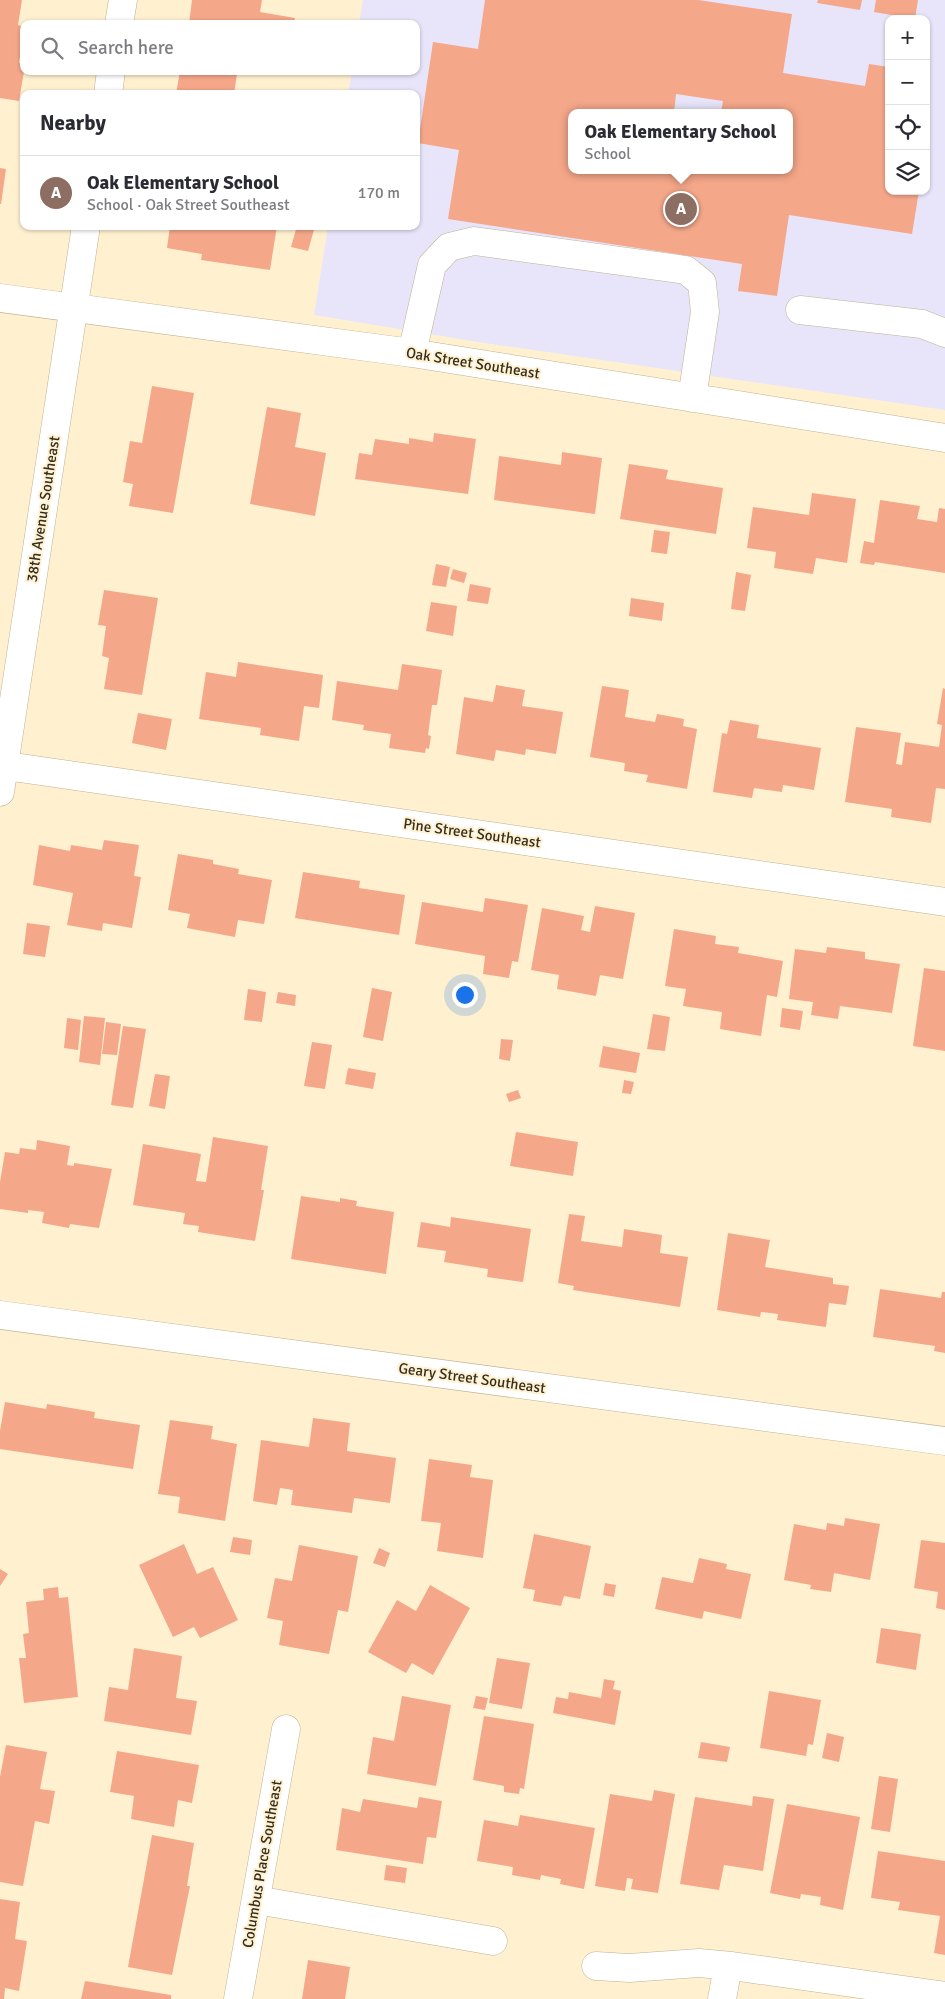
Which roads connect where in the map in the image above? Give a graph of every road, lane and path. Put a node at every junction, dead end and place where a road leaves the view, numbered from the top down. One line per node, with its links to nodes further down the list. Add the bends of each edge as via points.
1 (122, 0): 2 (street)
2 (120, 20)
3 (110, 75): 4 (street)
4 (109, 90)
5 (85, 230): 7 (street, 38th Avenue Southeast)
6 (0, 298): 7 (street, Oak Street Southeast)
7 (73, 308): 10 (street, Oak Street Southeast); 13 (street, 38th Avenue Southeast)
8 (800, 310): 9 (street, via 922,324)
9 (945, 333)
10 (412, 353): 11 (street, Oak Street Southeast); 11 (street, via 432,265 449,247 474,241 686,270 702,283 705,312)
11 (692, 398): 12 (street, Oak Street Southeast)
12 (944, 431)
13 (1, 774): 14 (street, Pine Street Southeast)
14 (945, 902)
15 (0, 1315): 16 (street, Geary Street Southeast)
16 (945, 1441)
17 (286, 1729): 18 (street, Columbus Place Southeast)
18 (256, 1900): 19 (street); 23 (street, Columbus Place Southeast)
19 (493, 1940)
20 (596, 1966): 21 (street, via 629,1968 699,1963)
21 (728, 1966): 22 (street); 24 (street)
22 (945, 1996)
23 (238, 1999)
24 (722, 1999)

